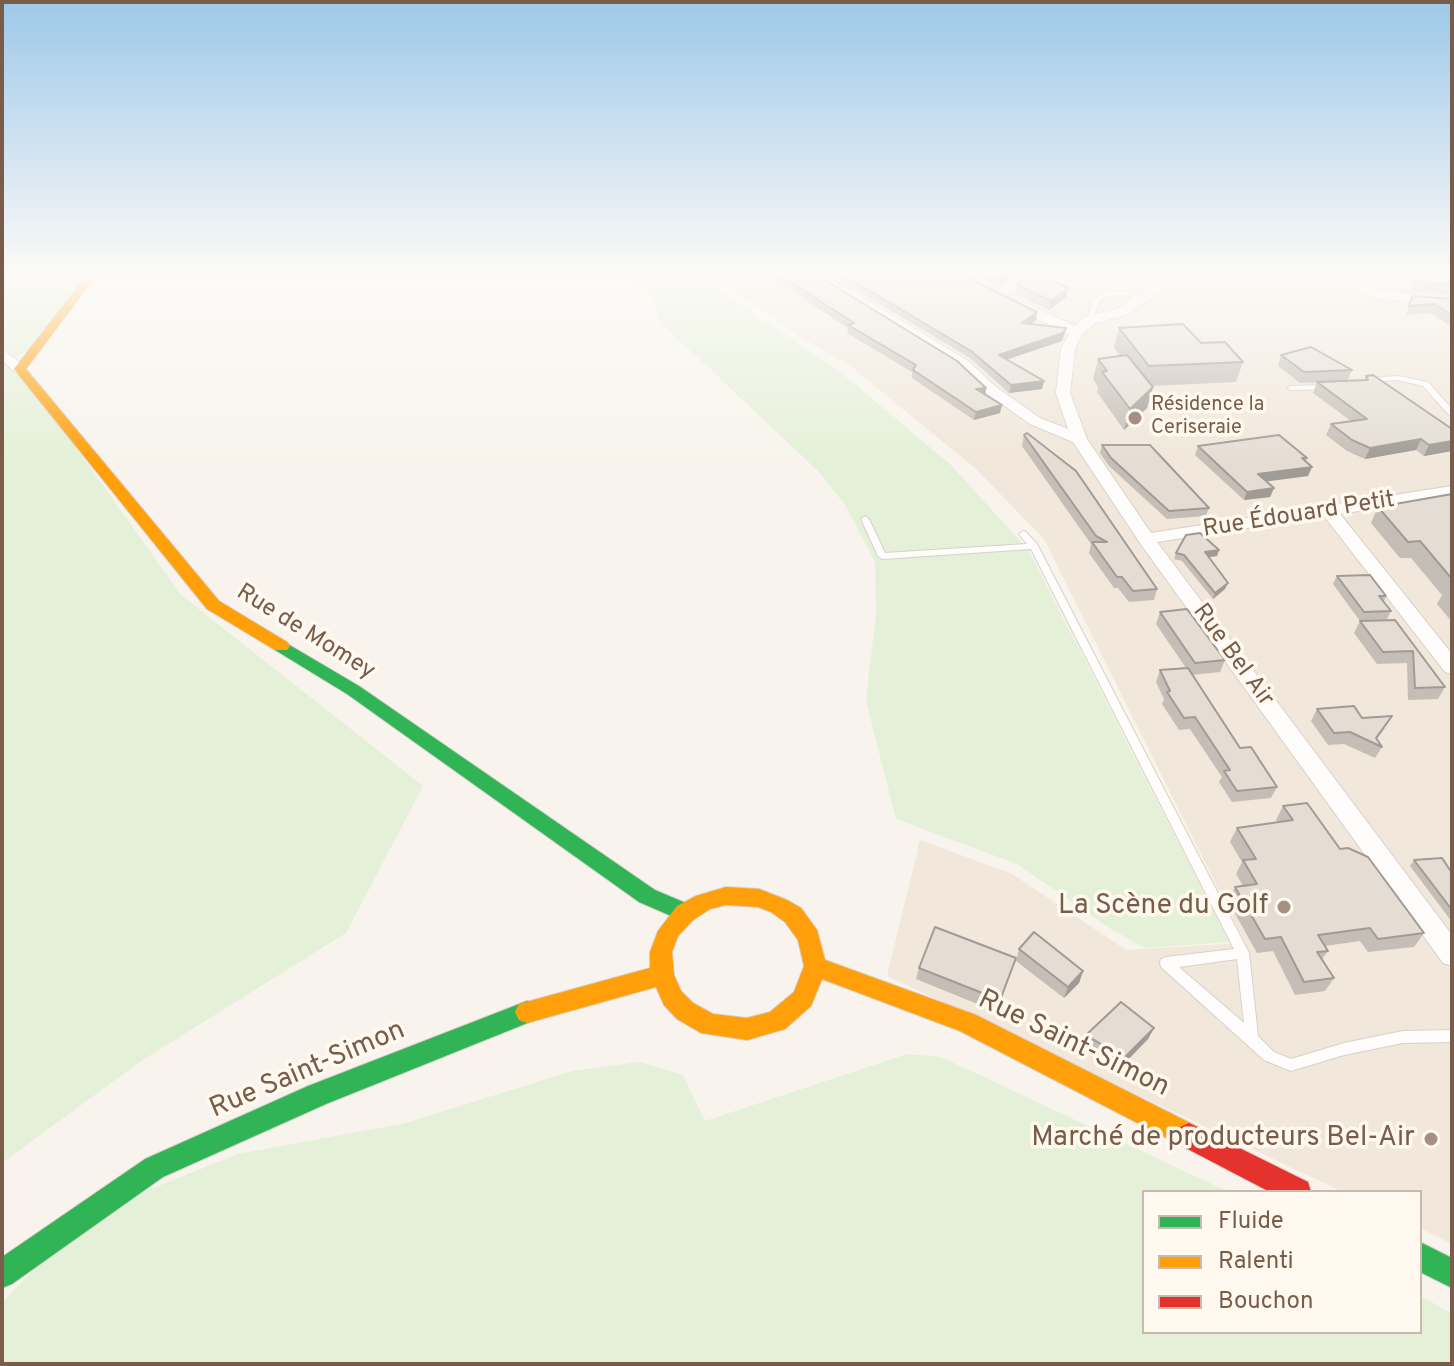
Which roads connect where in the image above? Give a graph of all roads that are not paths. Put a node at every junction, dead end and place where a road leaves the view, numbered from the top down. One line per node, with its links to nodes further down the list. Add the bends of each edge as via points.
1 (1074, 335): 10 (street, Rue Bel Air, via 1063,393)
2 (45, 336): 5 (street)
3 (917, 336): 10 (street, via 963,364 1035,421)
4 (2, 353): 5 (street)
5 (20, 369): 18 (street, Rue de Momey, via 213,605 353,690 647,896)
6 (1355, 383): 9 (lane, via 1398,378 1425,384)
7 (1343, 387): 8 (lane)
8 (1291, 388)
9 (1452, 413)
10 (1079, 439): 15 (street, Rue Bel Air)
11 (1452, 491): 12 (street, Rue Édouard Petit)
12 (1330, 512): 15 (street, Rue Édouard Petit); 17 (street)
13 (865, 519): 16 (lane, via 882,556)
14 (1023, 534): 16 (lane)
15 (1146, 539): 20 (street, Rue Bel Air)
16 (1034, 546): 19 (lane)
17 (1452, 667)
18 (685, 913): 21 (street, via 726,896 759,898 779,906 809,937); 22 (street, via 669,931 661,952)
19 (1243, 953): 24 (lane); 24 (lane, via 1166,963)
20 (1452, 955)
21 (815, 966): 22 (street, via 803,999 777,1021 747,1029 709,1025 685,1011); 25 (street, Rue Saint-Simon, via 968,1023)
22 (662, 975): 27 (street, Rue Saint-Simon, via 510,1017 154,1168)
23 (1452, 1036): 24 (lane, via 1403,1037 1291,1065 1269,1056)
24 (1252, 1039)
25 (1294, 1190)
26 (1422, 1257): 28 (street)
27 (2, 1274)
28 (1452, 1274)

